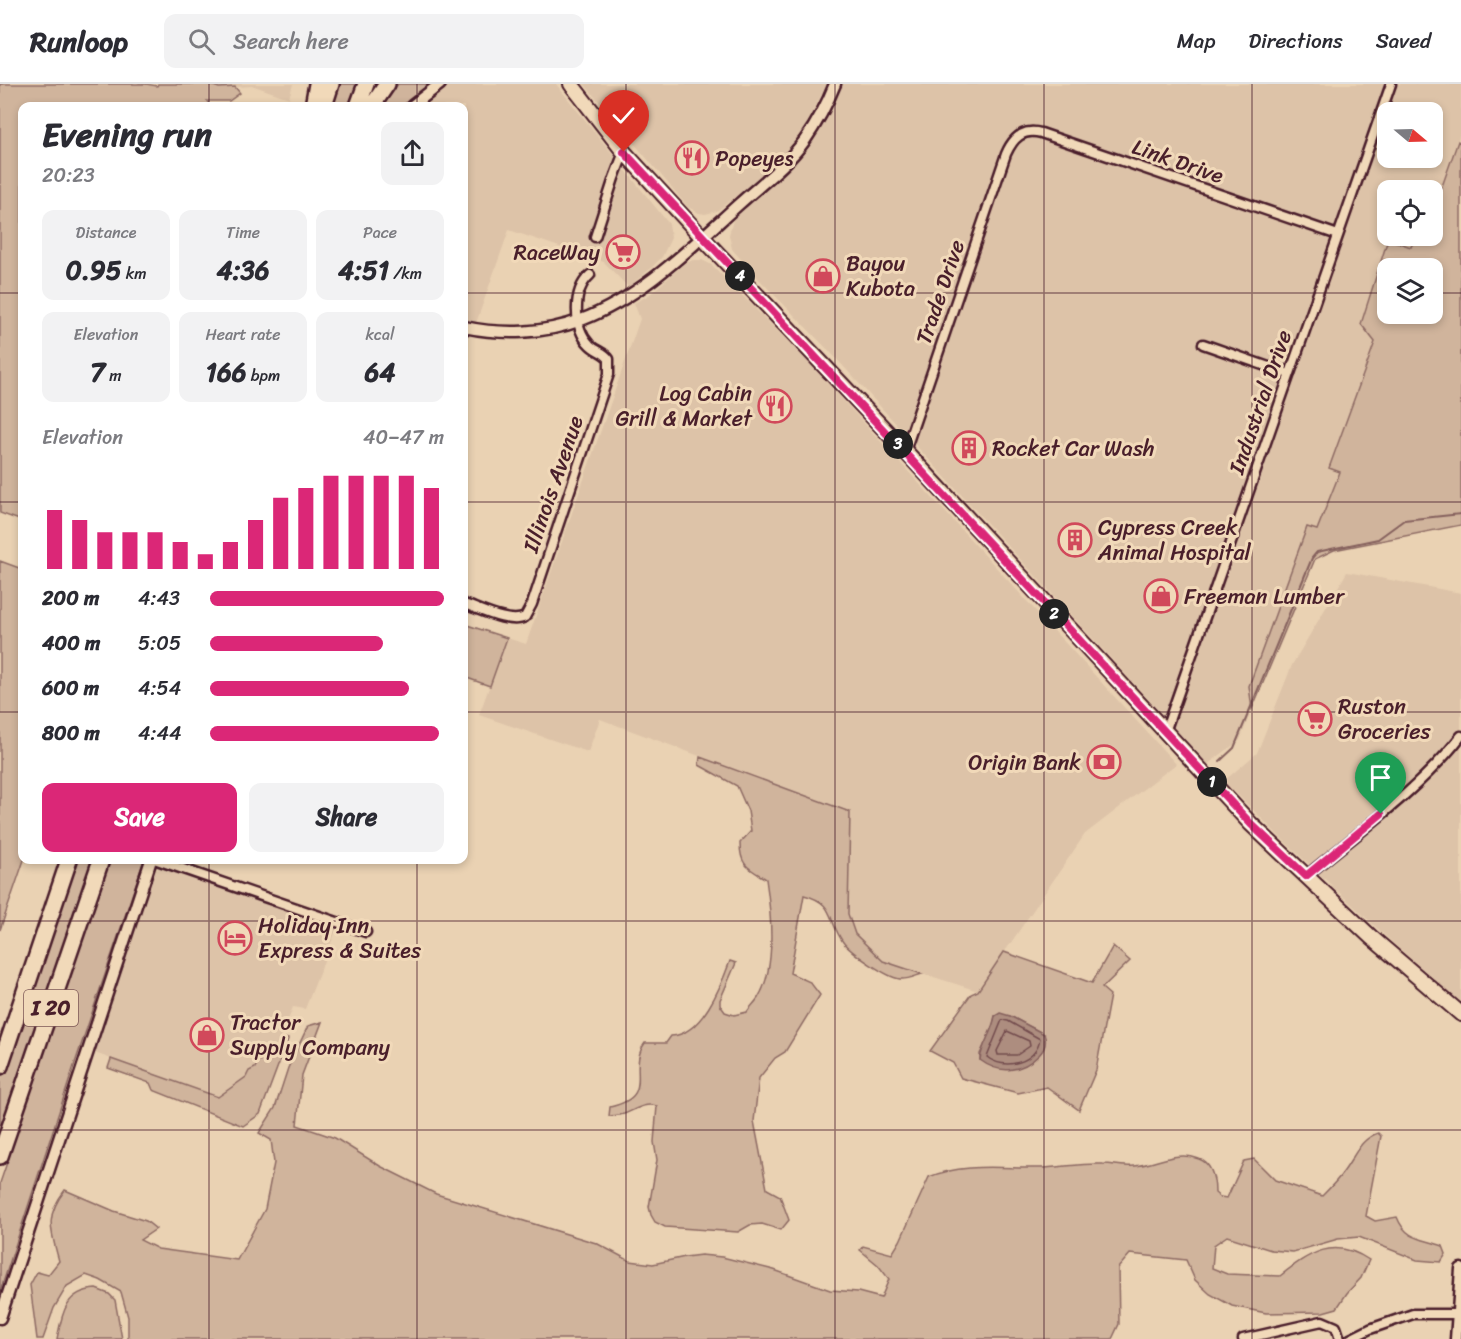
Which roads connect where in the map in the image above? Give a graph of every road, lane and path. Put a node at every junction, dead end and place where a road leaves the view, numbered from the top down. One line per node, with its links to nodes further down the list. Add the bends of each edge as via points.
1 (317, 84): 9 (highway)
2 (331, 84): 10 (highway)
3 (366, 84): 11 (highway)
4 (387, 84): 12 (highway)
5 (440, 84): 13 (street)
6 (571, 84): 15 (main road)
7 (835, 84): 18 (street, via 803,142)
8 (1391, 84): 16 (street, Industrial Drive)
9 (314, 102)
10 (325, 102)
11 (359, 102)
12 (375, 102)
13 (417, 102)
14 (1010, 146): 16 (street, Link Drive, via 1024,132 1041,133); 24 (street, Trade Drive)
15 (624, 152): 17 (street); 18 (main road)
16 (1338, 235): 23 (street, Industrial Drive)
17 (595, 237)
18 (702, 237): 20 (street, via 639,289); 24 (main road)
19 (591, 275): 20 (street, via 584,282 576,306)
20 (579, 321): 21 (street, via 525,332); 25 (street, Illinois Avenue, via 590,345 611,362 606,387 532,604 525,617 511,620)
21 (468, 328)
22 (1203, 344): 23 (street)
23 (1289, 374): 26 (street, Industrial Drive)
24 (905, 451): 26 (main road)
25 (468, 605)
26 (1165, 732): 32 (main road)
27 (1461, 736): 32 (street, via 1425,777)
28 (68, 864): 35 (highway, I 20)
29 (100, 864): 36 (highway, I 20)
30 (150, 864): 39 (street)
31 (169, 864): 33 (street)
32 (1306, 876): 34 (main road)
33 (366, 932)
34 (1461, 1014)
35 (0, 1066)
36 (0, 1156)
37 (1461, 1269): 38 (street)
38 (1457, 1314): 42 (street, via 1413,1314); 43 (street)
39 (0, 1318)
40 (1243, 1339): 41 (street, via 1322,1321 1336,1327)
41 (1340, 1339)
42 (1350, 1339)
43 (1456, 1339)

